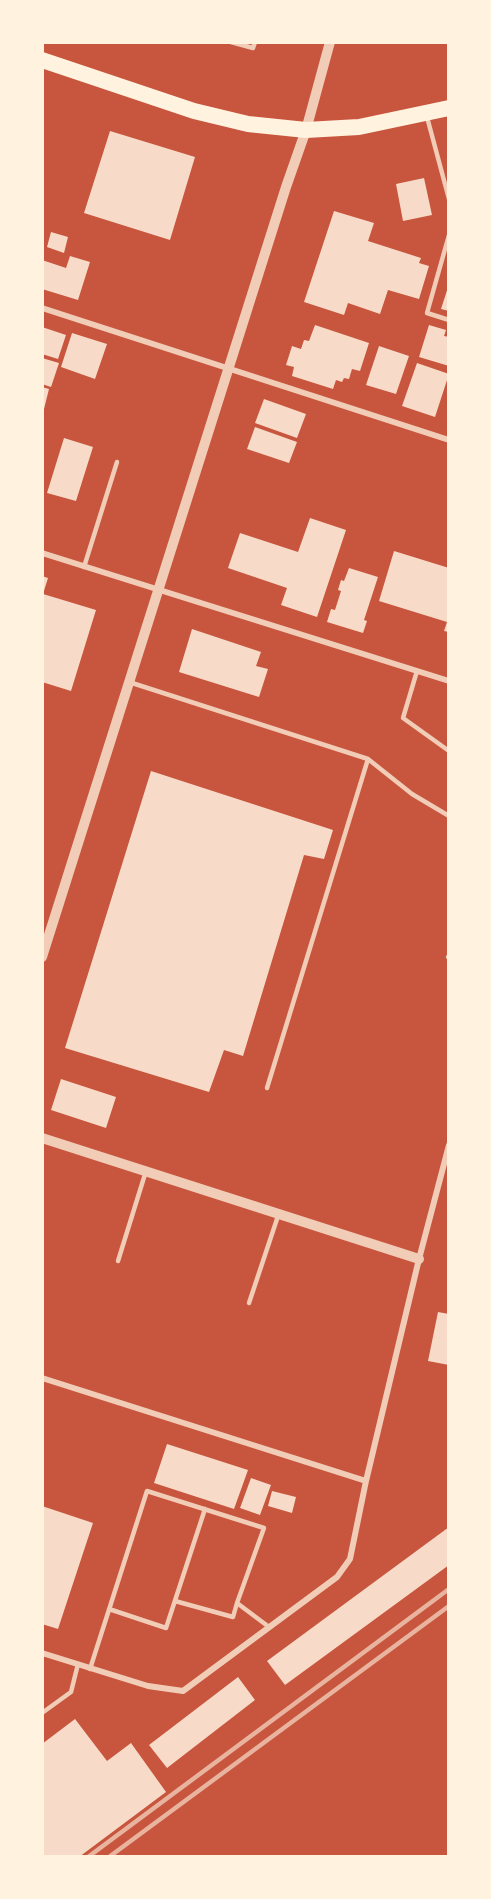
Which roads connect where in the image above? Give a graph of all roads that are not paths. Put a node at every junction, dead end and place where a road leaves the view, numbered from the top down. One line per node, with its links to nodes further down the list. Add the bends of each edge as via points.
1 (231, 42): 2 (lane, via 253,48)
2 (255, 42)
3 (330, 42): 7 (street)
4 (42, 60): 7 (highway, via 194,111 248,124)
5 (449, 108): 6 (highway)
6 (426, 113): 7 (highway, via 358,127); 8 (lane)
7 (306, 130): 12 (street)
8 (449, 199)
9 (449, 235): 11 (lane, via 426,313)
10 (42, 308): 12 (street)
11 (449, 320)
12 (228, 369): 13 (street); 17 (street)
13 (449, 440)
14 (117, 462): 16 (lane)
15 (42, 553): 16 (street)
16 (84, 567): 17 (street)
17 (159, 590): 18 (street); 20 (street)
18 (417, 671): 19 (street); 21 (lane, via 403,718)
19 (449, 681)
20 (129, 682): 22 (lane); 24 (street)
21 (449, 751)
22 (368, 759): 23 (lane, via 412,794); 25 (lane)
23 (449, 816)
24 (42, 957)
25 (267, 1088)
26 (42, 1138): 28 (street)
27 (449, 1145): 30 (street)
28 (146, 1172): 29 (street); 31 (lane)
29 (279, 1213): 30 (street); 32 (lane)
30 (419, 1259): 34 (street)
31 (118, 1262)
32 (249, 1303)
33 (42, 1378): 34 (street)
34 (366, 1481): 39 (street, via 350,1559 337,1577)
35 (205, 1509): 36 (lane); 37 (lane, via 264,1528); 38 (lane, via 147,1491)
36 (175, 1601): 37 (lane, via 233,1617); 38 (lane, via 166,1628)
37 (237, 1604): 39 (lane)
38 (109, 1609): 42 (lane)
39 (269, 1627): 42 (street, via 183,1690 148,1686)
40 (42, 1653): 41 (street)
41 (78, 1664): 42 (street); 43 (lane, via 71,1692)
42 (90, 1668)
43 (42, 1713)

